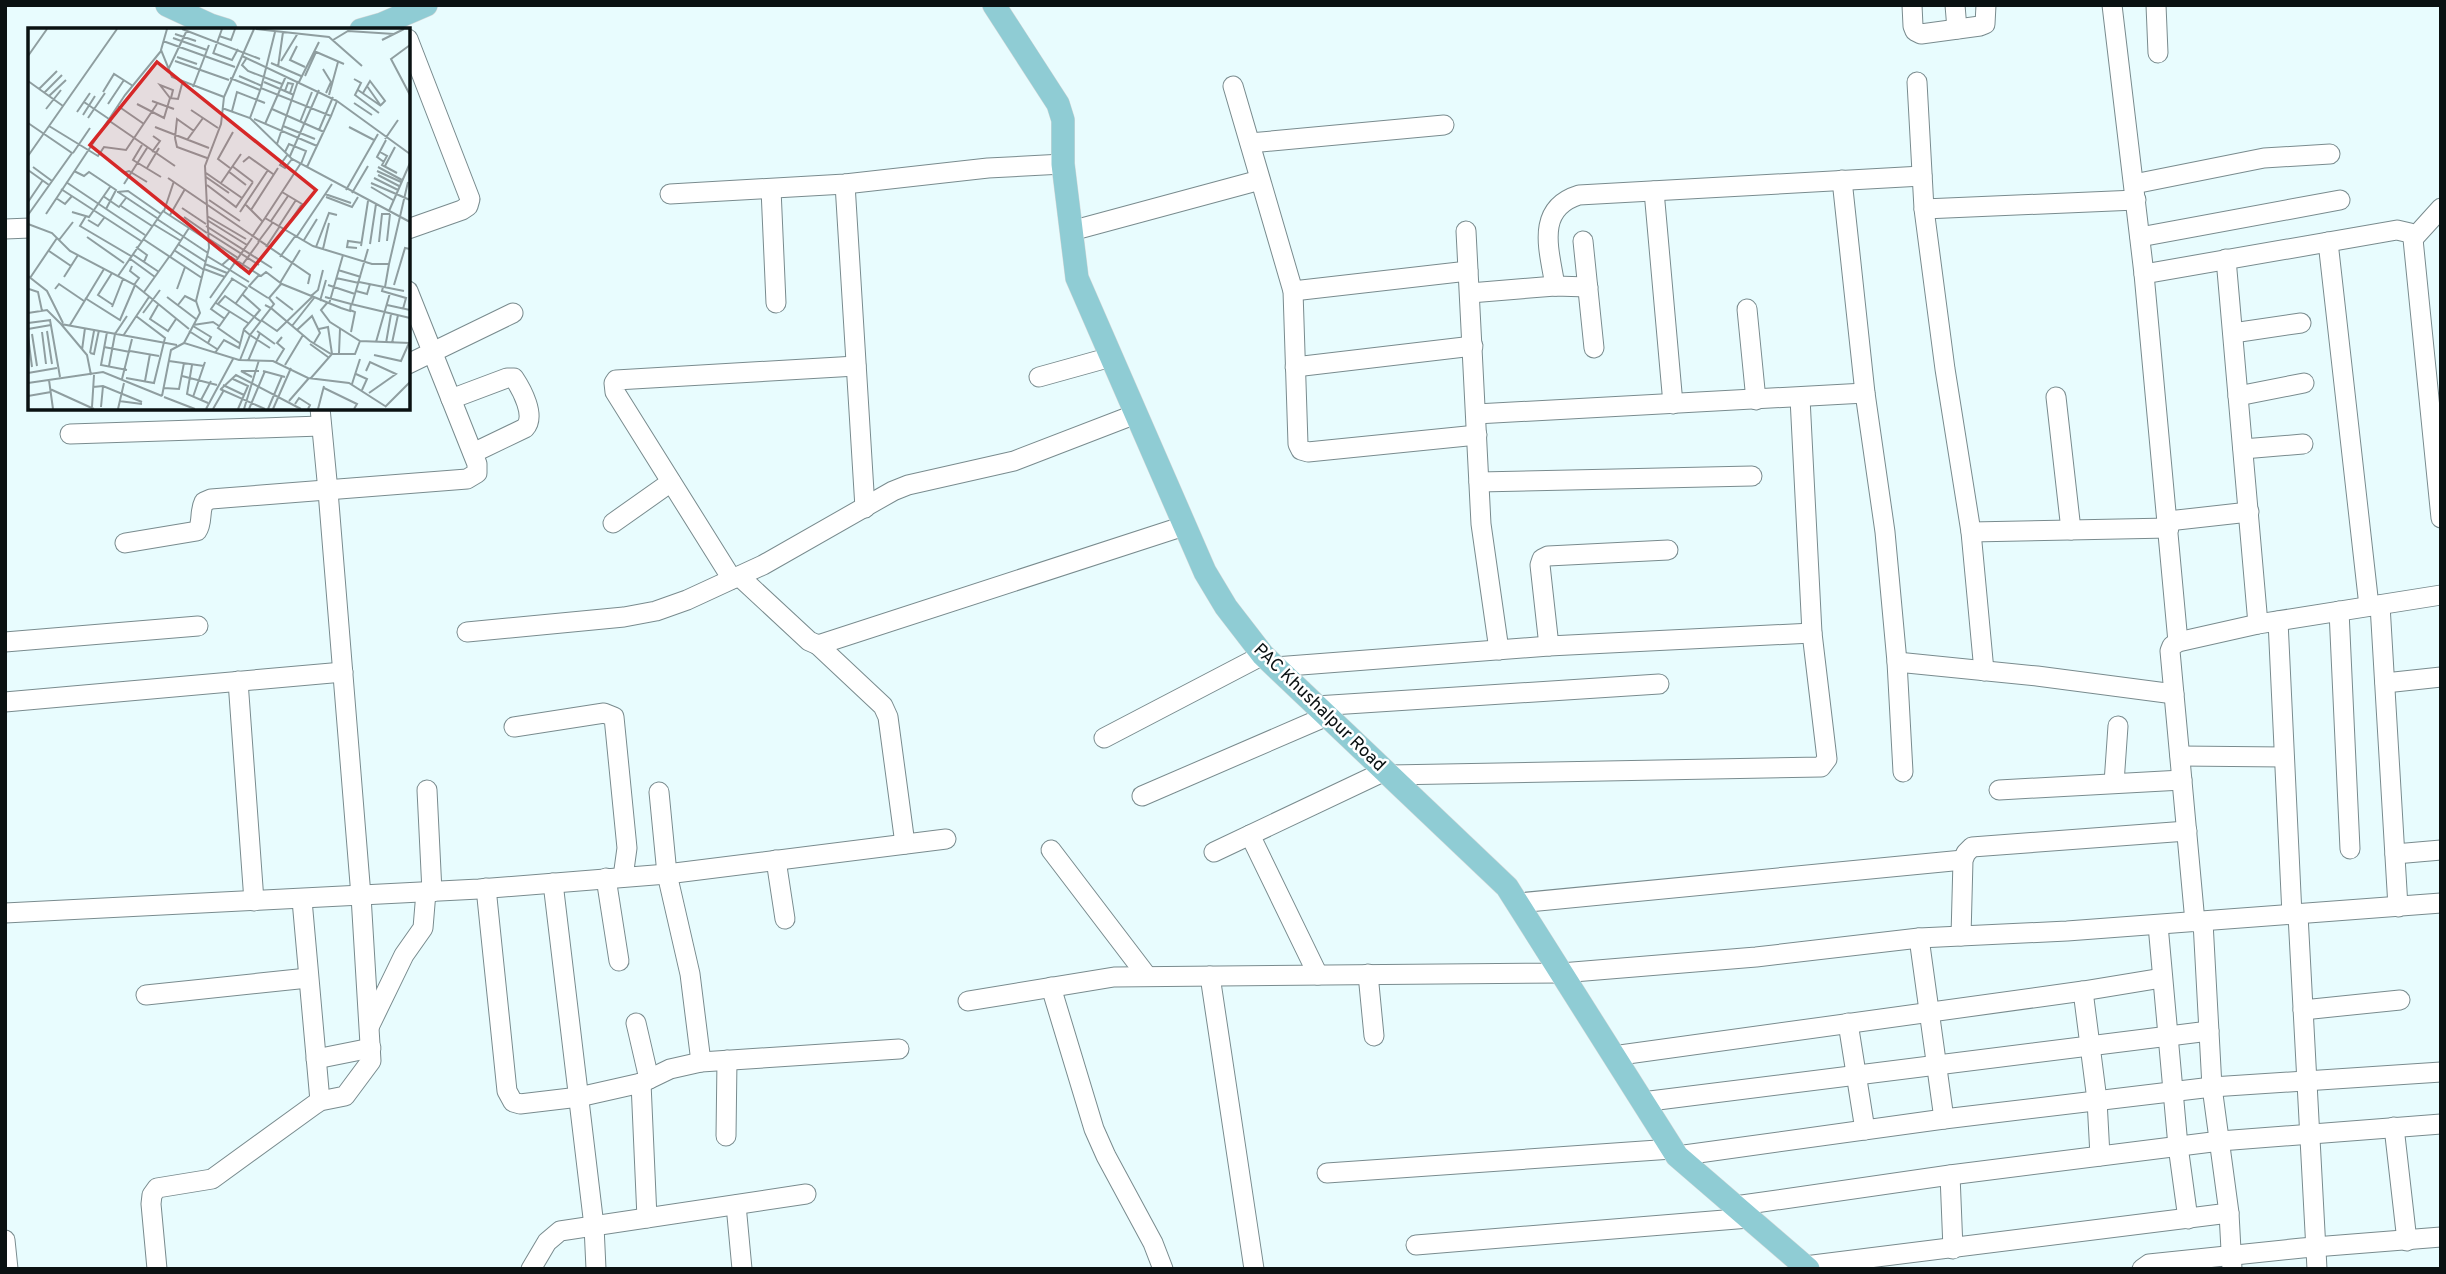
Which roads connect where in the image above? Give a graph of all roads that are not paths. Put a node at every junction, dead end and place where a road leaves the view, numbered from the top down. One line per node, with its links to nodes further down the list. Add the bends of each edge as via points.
1 (167, 5): 10 (main road)
2 (426, 5): 9 (main road)
3 (993, 5): 20 (main road, PAC Khushalpur Road, via 1058,104 1063,120)
4 (1912, 5): 12 (street, via 1915,31)
5 (1955, 5): 12 (street)
6 (1986, 5): 12 (street, via 1984,24)
7 (2112, 5): 24 (street)
8 (2156, 5): 14 (street)
9 (402, 24): 11 (main road)
10 (220, 28)
11 (375, 28)
12 (1957, 29)
13 (410, 45): 33 (street, via 470,199 462,210)
14 (2158, 53)
15 (1916, 82): 21 (street)
16 (1233, 86): 18 (street)
17 (1444, 125): 18 (street)
18 (1250, 143): 22 (street)
19 (2330, 154): 24 (street, via 2264,158)
20 (1063, 164): 25 (street); 35 (main road, PAC Khushalpur Road)
21 (1922, 176): 23 (street); 31 (street)
22 (1260, 180): 35 (street); 46 (street)
23 (1842, 180): 27 (street); 63 (street)
24 (2134, 182): 31 (street); 37 (street)
25 (845, 184): 26 (street); 59 (street)
26 (771, 189): 28 (street); 49 (street)
27 (1654, 191): 44 (street, via 1578,195 1561,204 1547,228); 69 (street)
28 (670, 194)
29 (2340, 200): 37 (street)
30 (2441, 208): 38 (street)
31 (1924, 209): 89 (street)
32 (28, 228): 34 (street)
33 (410, 228)
34 (5, 229)
35 (1071, 231): 57 (main road, PAC Khushalpur Road, via 1077,278)
36 (1466, 231): 42 (street)
37 (2140, 237): 43 (street)
38 (2413, 239): 40 (street, via 2410,233 2397,230); 84 (street)
39 (1583, 241): 45 (street)
40 (2328, 242): 41 (street); 94 (street)
41 (2226, 260): 43 (street); 53 (street)
42 (1468, 271): 46 (street); 47 (street)
43 (2144, 274): 86 (street)
44 (1555, 286): 45 (street); 47 (street)
45 (1588, 287): 55 (street)
46 (1293, 291): 60 (street)
47 (1470, 293): 54 (street)
48 (410, 296): 56 (street)
49 (776, 303)
50 (1747, 310): 68 (street)
51 (513, 313): 56 (street)
52 (2301, 323): 53 (street)
53 (2233, 333): 64 (street)
54 (1473, 346): 60 (street); 71 (street)
55 (1594, 348)
56 (433, 352): 58 (street); 67 (street)
57 (1111, 357): 61 (street); 70 (main road, PAC Khushalpur Road)
58 (410, 363)
59 (856, 366): 79 (street, via 617,380 615,392); 82 (street)
60 (1295, 367): 74 (street, via 1297,444 1301,450)
61 (1039, 377)
62 (2304, 383): 64 (street)
63 (1865, 393): 66 (street); 107 (street)
64 (2238, 396): 76 (street)
65 (2056, 397): 88 (street)
66 (1800, 398): 68 (street); 100 (street)
67 (451, 399): 77 (street); 77 (street, via 507,378 514,377 518,384 530,423)
68 (1756, 400): 69 (street)
69 (1673, 404): 71 (street)
70 (1136, 414): 82 (street, via 1014,461 908,485); 87 (main road, PAC Khushalpur Road)
71 (1476, 414): 74 (street)
72 (321, 417): 73 (street); 81 (street)
73 (70, 434)
74 (1477, 435): 80 (street)
75 (2303, 444): 76 (street)
76 (2243, 449): 83 (street)
77 (472, 453): 81 (street, via 477,473 467,479)
78 (1752, 476): 80 (street)
79 (671, 482): 85 (street); 92 (street)
80 (1479, 482): 105 (street)
81 (328, 491): 90 (street, via 211,499 200,510 197,531); 109 (street)
82 (865, 508): 92 (street)
83 (2249, 512): 86 (street); 97 (street)
84 (2441, 518)
85 (613, 523)
86 (2169, 525): 88 (street); 102 (street)
87 (1184, 526): 103 (street); 106 (main road, PAC Khushalpur Road, via 1226,607)
88 (2071, 530): 89 (street)
89 (1971, 532): 108 (street)
90 (125, 543)
91 (1668, 550): 104 (street, via 1548,555 1542,559)
92 (736, 578): 99 (street, via 656,611); 103 (street)
93 (2441, 596): 94 (street)
94 (2375, 606): 95 (street); 112 (street)
95 (2339, 611): 96 (street); 135 (street)
96 (2278, 621): 97 (street); 121 (street)
97 (2258, 624): 102 (street)
98 (198, 626): 101 (street)
99 (467, 632)
100 (1812, 634): 104 (street); 123 (street, via 1827,759 1821,767)
101 (5, 642)
102 (2178, 642): 114 (street, via 2170,651)
103 (818, 645): 133 (street, via 883,706 888,717)
104 (1549, 646): 105 (street)
105 (1499, 650): 106 (street)
106 (1269, 661): 116 (main road, PAC Khushalpur Road); 119 (street)
107 (1897, 662): 108 (street); 122 (street)
108 (1984, 671): 114 (street)
109 (342, 672): 111 (street); 146 (street)
110 (2441, 677): 112 (street)
111 (238, 681): 115 (street); 148 (street)
112 (2385, 683): 138 (street)
113 (1659, 684): 116 (street)
114 (2174, 694): 120 (street)
115 (5, 702)
116 (1322, 711): 123 (main road, PAC Khushalpur Road); 129 (street)
117 (2118, 726): 125 (street)
118 (514, 727): 142 (street, via 604,713 614,717 627,848)
119 (1104, 738)
120 (2180, 756): 121 (street); 124 (street)
121 (2284, 757): 153 (street)
122 (1903, 772)
123 (1387, 773): 131 (street); 149 (main road, PAC Khushalpur Road, via 1507,887)
124 (2182, 780): 125 (street); 130 (street)
125 (2114, 783): 126 (street)
126 (1999, 789)
127 (427, 790): 145 (street)
128 (659, 792): 141 (street)
129 (1142, 796)
130 (2187, 831): 140 (street, via 1980,845 1972,847); 155 (street)
131 (1250, 835): 137 (street); 162 (street)
132 (946, 839): 133 (street)
133 (905, 844): 139 (street)
134 (1051, 849): 163 (street)
135 (2350, 849)
136 (2441, 850): 138 (street)
137 (1214, 852)
138 (2395, 854): 151 (street)
139 (776, 860): 141 (street); 154 (street)
140 (1963, 860): 149 (street); 157 (street)
141 (667, 874): 142 (street); 186 (street, via 690,974)
142 (615, 878): 143 (street); 159 (street)
143 (553, 883): 144 (street); 194 (street)
144 (486, 888): 145 (street); 194 (street, via 509,1097 520,1104)
145 (429, 892): 146 (street); 176 (street, via 423,928 404,955)
146 (361, 896): 147 (street); 176 (street)
147 (302, 900): 148 (street); 165 (street)
148 (254, 901): 152 (street)
149 (1518, 903): 160 (main road, PAC Khushalpur Road)
150 (2441, 903): 151 (street)
151 (2398, 907): 153 (street)
152 (5, 914)
153 (2295, 915): 155 (street); 172 (street)
154 (785, 919)
155 (2199, 922): 156 (street); 177 (street)
156 (2158, 925): 157 (street); 166 (street)
157 (1961, 936): 158 (street)
158 (1919, 938): 160 (street, via 1756,957); 173 (street)
159 (620, 961)
160 (1561, 972): 161 (street); 183 (main road, PAC Khushalpur Road)
161 (1368, 974): 162 (street); 178 (street)
162 (1318, 975): 164 (street)
163 (1147, 976): 164 (street); 167 (street)
164 (1210, 976): 231 (street)
165 (308, 978): 169 (street); 184 (street)
166 (2162, 978): 168 (street); 179 (street)
167 (1051, 987): 170 (street); 230 (street, via 1094,1129)
168 (2083, 991): 173 (street); 180 (street)
169 (146, 995)
170 (968, 1000)
171 (2400, 1000): 172 (street)
172 (2303, 1010): 190 (street)
173 (1928, 1012): 175 (street); 187 (street)
174 (636, 1023): 191 (street)
175 (1848, 1023): 183 (street); 189 (street)
176 (369, 1026): 181 (street)
177 (2209, 1031): 179 (street); 192 (street)
178 (1374, 1036)
179 (2168, 1037): 180 (street); 193 (street)
180 (2090, 1046): 187 (street); 195 (street)
181 (371, 1048): 184 (street); 196 (street, via 371,1061 349,1092)
182 (899, 1049): 185 (street)
183 (1613, 1056): 197 (main road, PAC Khushalpur Road)
184 (316, 1059): 196 (street)
185 (727, 1060): 186 (street); 203 (street)
186 (701, 1062): 191 (street)
187 (1935, 1066): 189 (street); 198 (street)
188 (2441, 1072): 190 (street)
189 (1857, 1076): 197 (street); 201 (street)
190 (2306, 1080): 192 (street); 202 (street)
191 (645, 1081): 194 (street); 214 (street)
192 (2212, 1087): 193 (street); 204 (street)
193 (2174, 1091): 195 (street); 205 (street)
194 (579, 1097): 216 (street)
195 (2097, 1100): 198 (street); 207 (street)
196 (320, 1101): 226 (street, via 212,1179 157,1188 151,1204)
197 (1642, 1102): 206 (main road, PAC Khushalpur Road)
198 (1944, 1119): 201 (street)
199 (2441, 1124): 200 (street)
200 (2394, 1127): 202 (street); 219 (street)
201 (1865, 1130): 206 (street)
202 (2309, 1134): 204 (street); 221 (street)
203 (726, 1136)
204 (2220, 1141): 205 (street); 213 (street)
205 (2178, 1146): 207 (street); 215 (street)
206 (1674, 1153): 208 (street); 212 (main road, PAC Khushalpur Road)
207 (2100, 1156): 209 (street)
208 (1327, 1173)
209 (1950, 1175): 212 (street); 222 (street)
210 (806, 1194): 211 (street)
211 (736, 1205): 214 (street); 229 (street)
212 (1742, 1212): 220 (street); 224 (main road, PAC Khushalpur Road)
213 (2229, 1213): 215 (street); 223 (street)
214 (648, 1218): 216 (street)
215 (2188, 1219): 222 (street)
216 (594, 1226): 227 (street, via 554,1235); 228 (street)
217 (2441, 1237): 219 (street)
218 (5, 1240): 225 (street)
219 (2407, 1241): 221 (street)
220 (1416, 1245)
221 (2314, 1247): 223 (street); 233 (street)
222 (1953, 1249): 224 (street)
223 (2232, 1262): 232 (street, via 2149,1264)
224 (1806, 1267)
225 (8, 1269)
226 (157, 1269)
227 (530, 1269)
228 (596, 1269)
229 (742, 1269)
230 (1163, 1269)
231 (1254, 1269)
232 (2142, 1269)
233 (2317, 1269)

